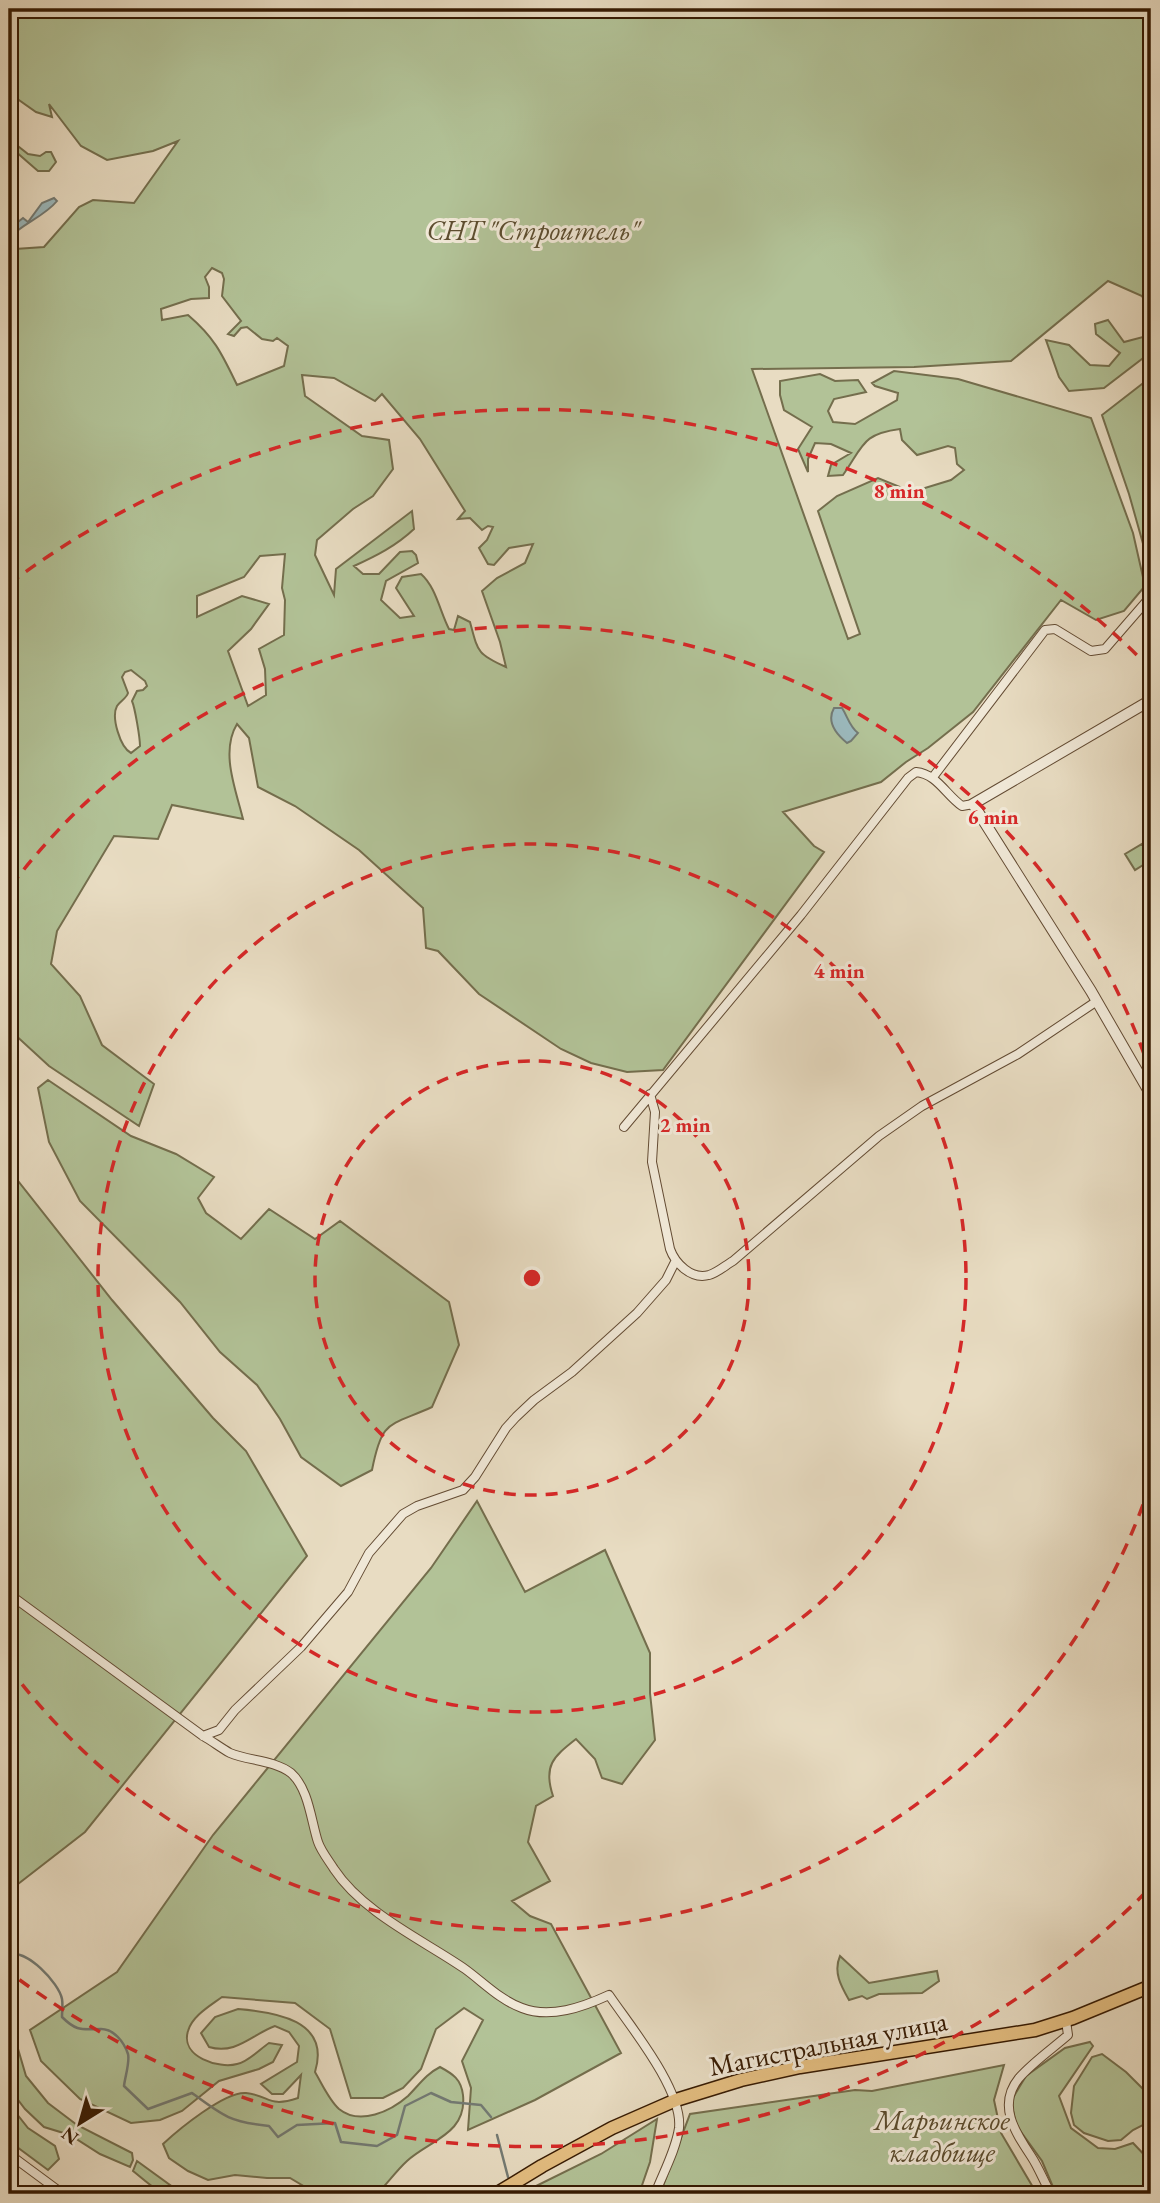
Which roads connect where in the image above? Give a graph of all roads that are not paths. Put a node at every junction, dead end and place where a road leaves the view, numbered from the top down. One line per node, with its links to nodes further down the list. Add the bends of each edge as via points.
1 (1151, 596): 3 (street, via 1105,649 1091,651 1055,629 1045,630)
2 (1151, 700): 4 (street)
3 (933, 777): 4 (street, via 962,806); 6 (street, via 916,772 908,778 802,915)
4 (973, 804): 5 (street)
5 (1097, 1001): 7 (street); 9 (street, via 1018,1054 922,1105 733,1261 708,1276 695,1275)
6 (650, 1094): 8 (street); 9 (street, via 655,1112 652,1162)
7 (1151, 1095)
8 (624, 1127)
9 (675, 1262): 11 (street, via 666,1280 637,1313 506,1428 463,1490 403,1514 369,1553 348,1592 300,1647 219,1730)
10 (9, 1594): 11 (street)
11 (203, 1736): 14 (street, via 230,1752 292,1774 318,1843 349,1887 376,1911 497,1994 523,2009 554,2012 609,1995)
12 (1151, 1986): 13 (main road, Магистральная улица)
13 (1066, 2021): 14 (main road, Магистральная улица, via 1008,2035 767,2074); 19 (street, via 1068,2035 1019,2078 1008,2111 1018,2138)
14 (676, 2100): 17 (main road, Магистральная улица, via 612,2128); 18 (street, via 679,2126)
15 (9, 2154): 16 (street)
16 (63, 2194)
17 (496, 2194)
18 (655, 2194)
19 (1051, 2194)

